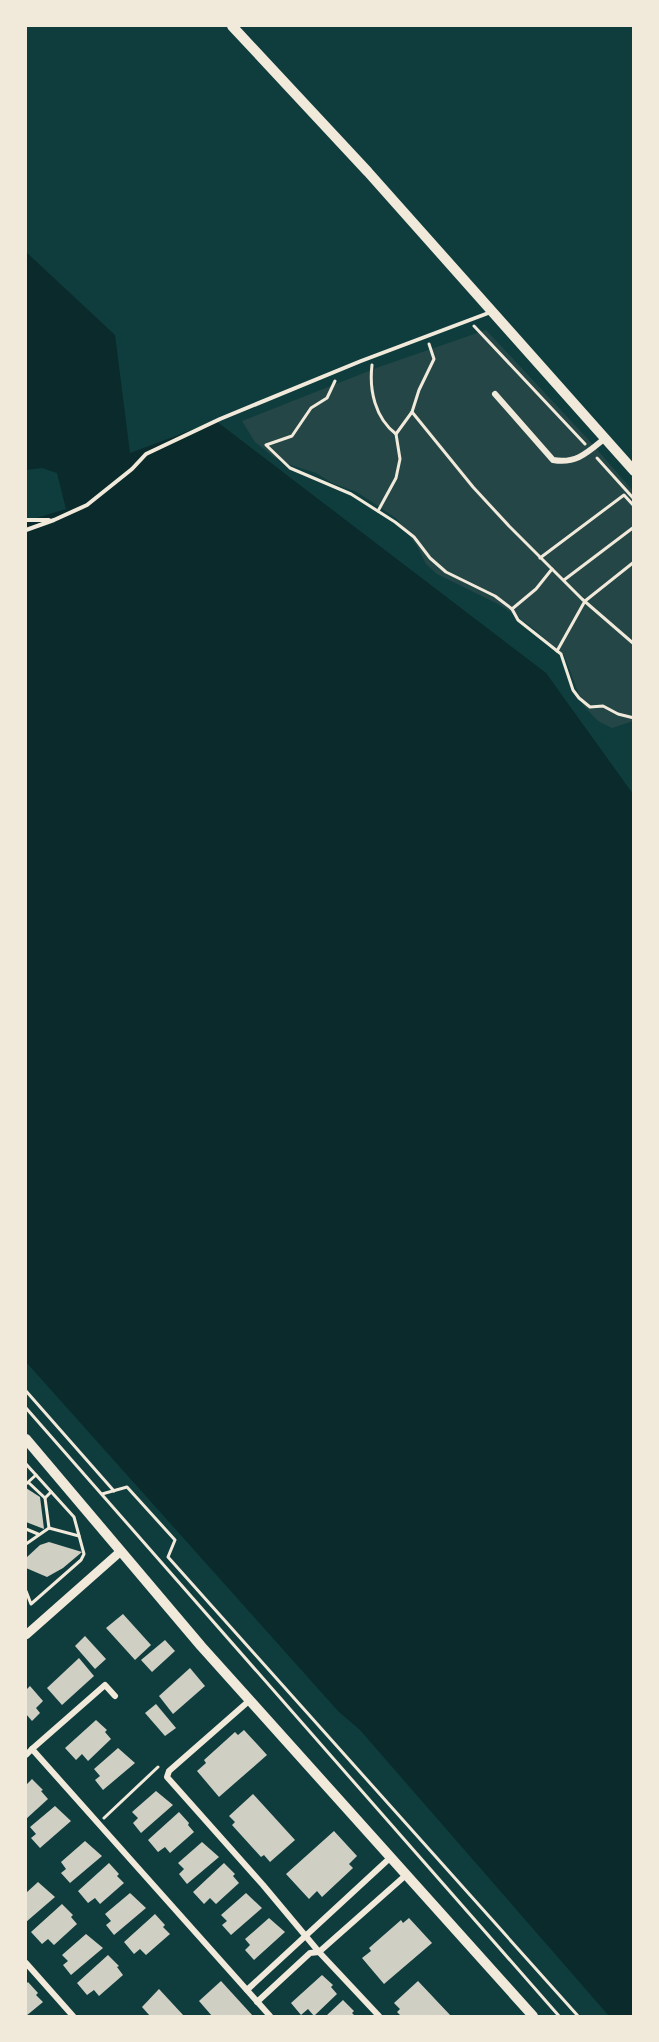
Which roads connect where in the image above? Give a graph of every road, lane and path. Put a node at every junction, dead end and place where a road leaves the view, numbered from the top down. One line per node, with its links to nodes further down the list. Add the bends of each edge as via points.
1 (232, 26): 2 (main road)
2 (492, 312): 3 (lane); 10 (main road)
3 (470, 321): 4 (lane); 11 (path)
4 (426, 336): 5 (lane); 8 (path, via 434,359)
5 (373, 357): 6 (lane); 9 (path, via 370,382 377,409 387,428)
6 (338, 370): 15 (path, via 327,398 311,408 292,436 266,445 290,468 351,494); 17 (lane, via 146,454 87,504)
7 (495, 394): 11 (street, via 553,460 566,462)
8 (412, 412): 9 (path); 20 (path, via 488,504)
9 (396, 434): 15 (path, via 400,459 396,478)
10 (604, 439): 11 (street); 12 (main road)
11 (590, 450): 13 (path)
12 (633, 471)
13 (633, 499)
14 (633, 506): 20 (path, via 624,495)
15 (377, 511): 25 (path, via 414,537 446,572 495,596)
16 (26, 520): 17 (lane)
17 (54, 520): 19 (lane)
18 (633, 527): 23 (path)
19 (26, 530)
20 (540, 558): 22 (path)
21 (633, 563): 24 (path)
22 (552, 569): 23 (path); 25 (path)
23 (564, 580): 24 (path)
24 (585, 601): 26 (path); 27 (path)
25 (512, 609): 27 (path, via 518,620)
26 (633, 644)
27 (557, 651): 28 (path, via 579,698 590,707 603,706)
28 (633, 718)
29 (26, 1391): 35 (path)
30 (26, 1408): 37 (path)
31 (26, 1439): 44 (main road)
32 (26, 1464): 33 (path)
33 (36, 1475): 34 (path); 36 (path)
34 (27, 1484): 38 (path)
35 (114, 1491): 37 (path); 45 (path, via 127,1487 175,1540)
36 (51, 1492): 38 (path); 42 (path, via 74,1517)
37 (102, 1494): 46 (path)
38 (45, 1498): 39 (path)
39 (49, 1528): 41 (path); 42 (path)
40 (26, 1529): 41 (path)
41 (38, 1534): 43 (path)
42 (79, 1536): 47 (path, via 84,1554 81,1560 31,1604)
43 (26, 1544)
44 (121, 1551): 48 (street); 50 (main road)
45 (168, 1557): 46 (path); 67 (path)
46 (165, 1565): 66 (path)
47 (26, 1591)
48 (26, 1635)
49 (115, 1696): 51 (street, via 105,1685)
50 (250, 1700): 55 (main road); 57 (street, via 167,1777)
51 (32, 1749): 52 (street); 54 (street)
52 (26, 1755)
53 (164, 1762): 54 (path)
54 (98, 1823): 60 (street)
55 (391, 1857): 56 (main road); 57 (street)
56 (406, 1875): 58 (street); 65 (main road)
57 (305, 1935): 58 (street); 60 (street)
58 (319, 1952): 61 (street, via 310,1953); 64 (street)
59 (26, 1963): 62 (street)
60 (247, 1990): 61 (street)
61 (257, 2002): 63 (street)
62 (73, 2016)
63 (270, 2016)
64 (379, 2016)
65 (533, 2016)
66 (559, 2016)
67 (578, 2016)

